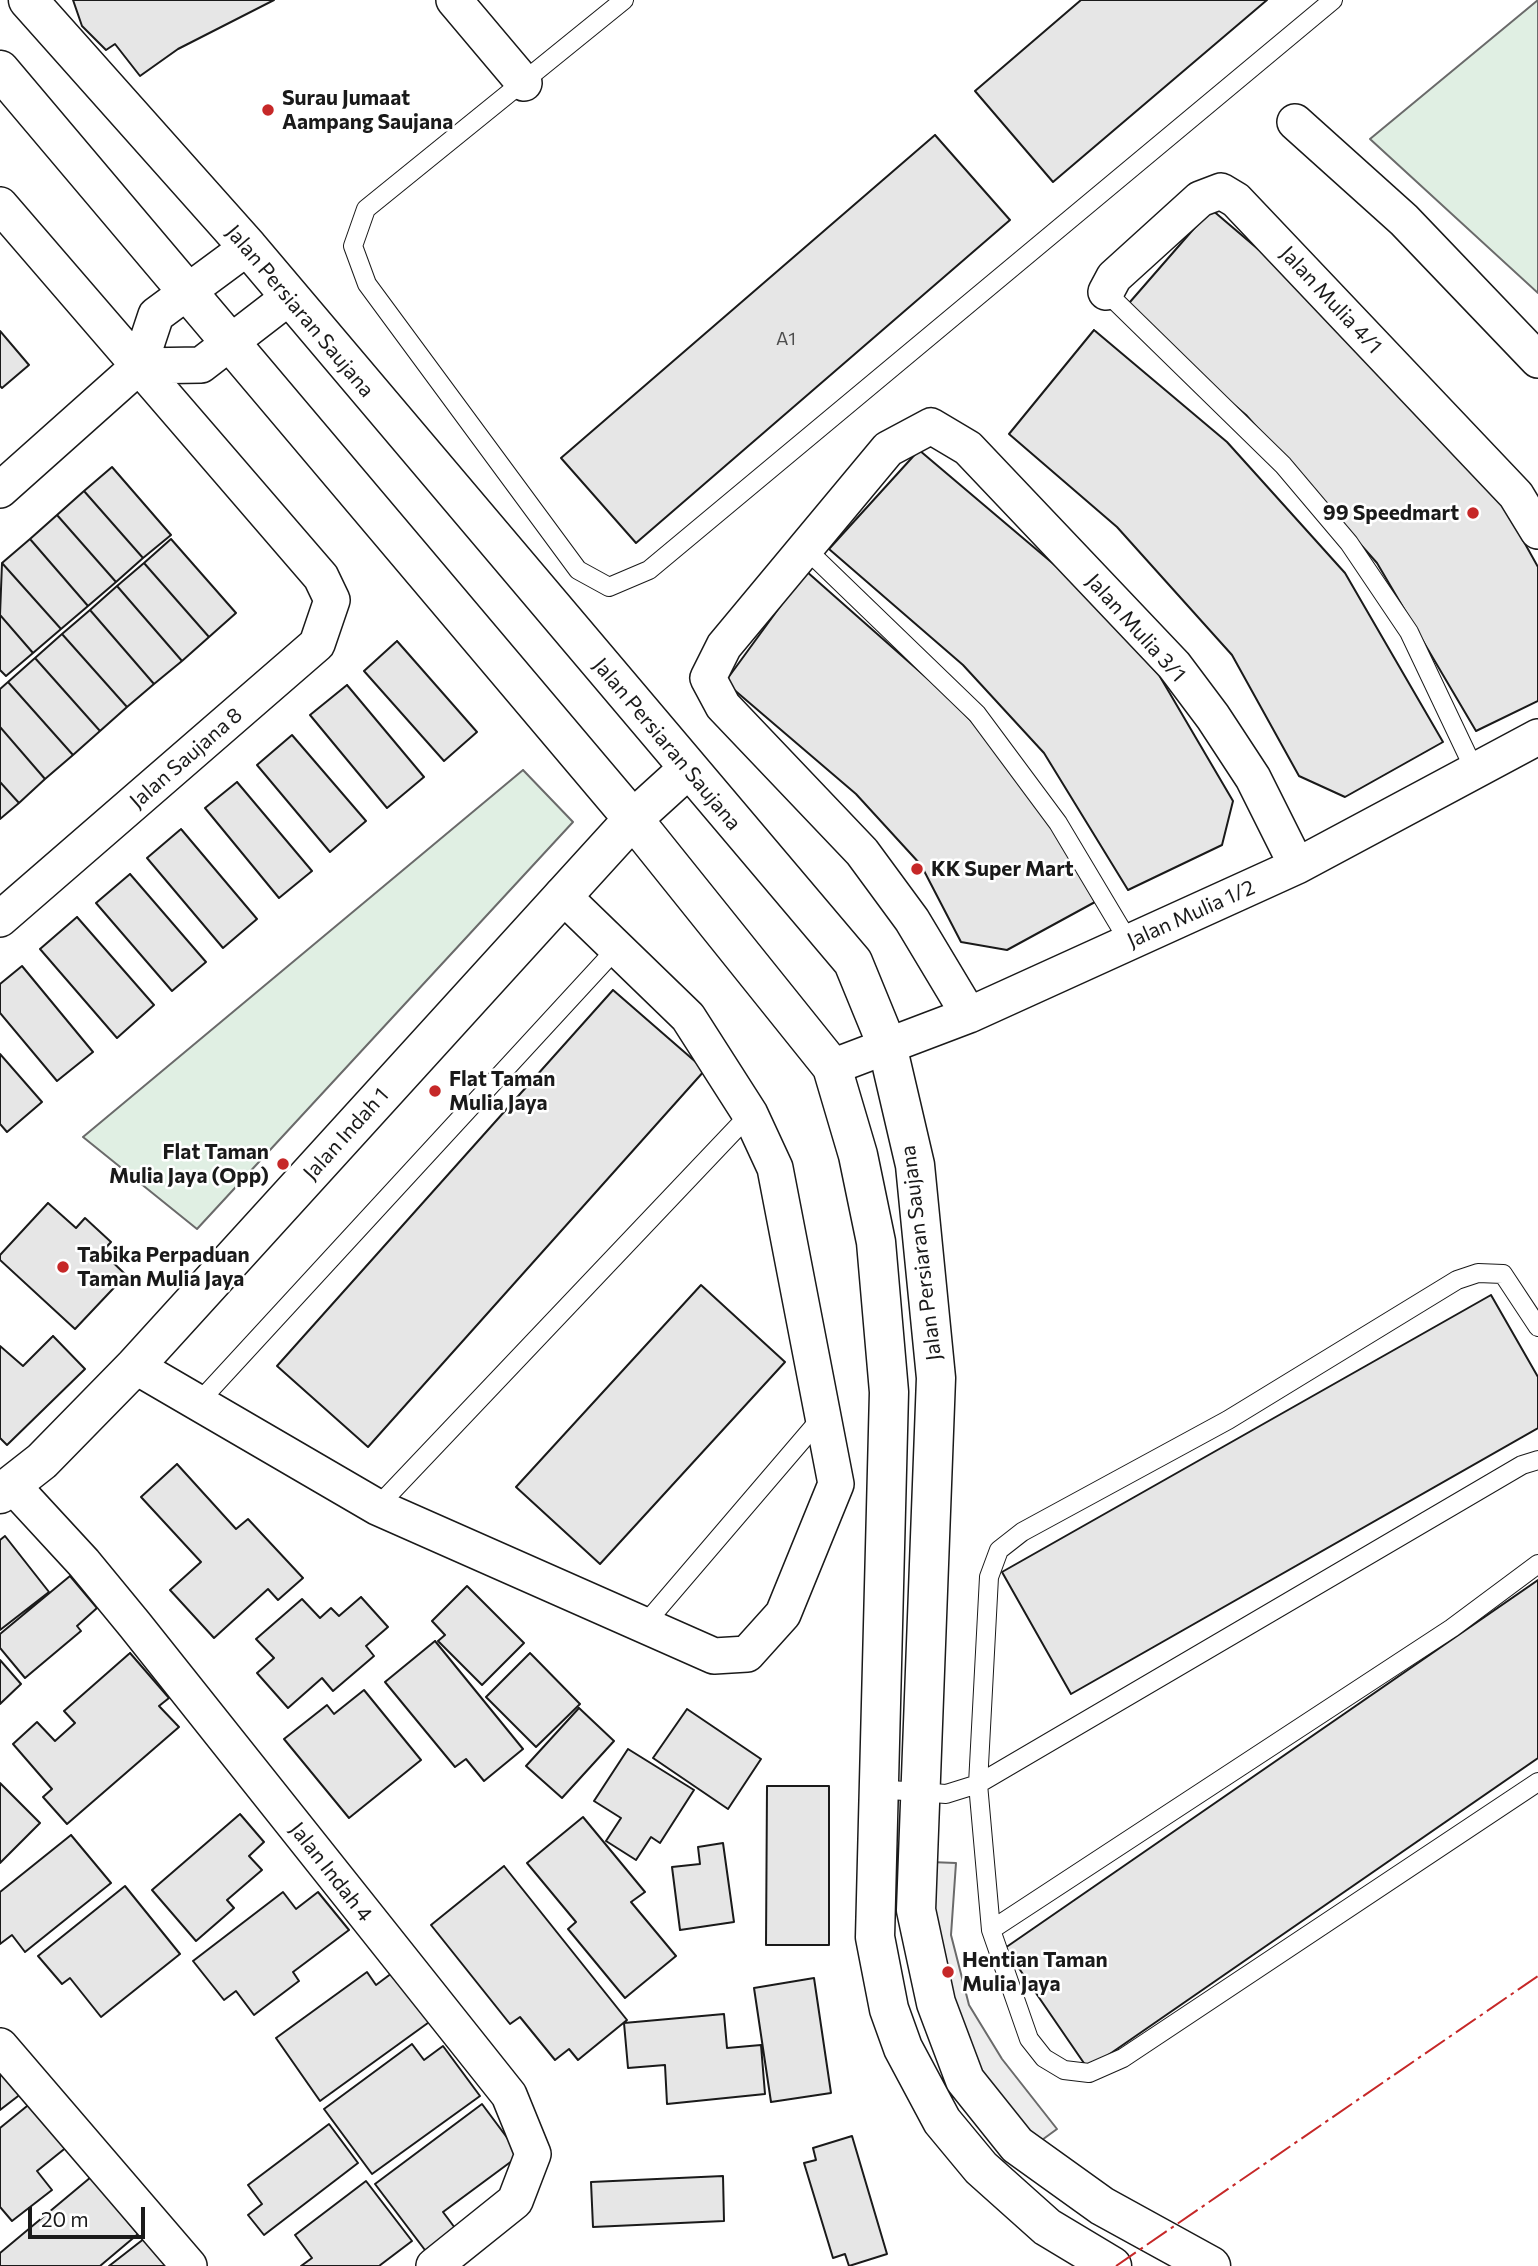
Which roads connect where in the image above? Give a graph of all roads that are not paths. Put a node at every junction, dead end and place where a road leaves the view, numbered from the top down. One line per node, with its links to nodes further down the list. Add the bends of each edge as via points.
1 (28, 0): 9 (street, Jalan Persiaran Saujana)
2 (454, 0): 6 (street)
3 (624, 0): 6 (lane)
4 (1333, 0): 6 (lane, via 649,570 610,587 578,570 367,284 353,246 366,209)
5 (0, 70): 10 (street, Jalan Persiaran Saujana)
6 (524, 83)
7 (1295, 122): 14 (street, via 1404,220)
8 (0, 205): 15 (street)
9 (247, 247): 10 (street); 12 (street, Jalan Persiaran Saujana)
10 (188, 290): 13 (street, Jalan Persiaran Saujana); 15 (street, via 156,315)
11 (1106, 292): 17 (street, Jalan Mulia 4/1, via 1114,276 1200,199 1221,191 1237,200 1516,495); 21 (lane, via 1283,465 1349,544 1409,632)
12 (288, 298): 13 (street); 20 (street, Jalan Persiaran Saujana)
13 (215, 355): 15 (street); 22 (street, Jalan Persiaran Saujana)
14 (1538, 360)
15 (139, 366): 16 (street); 25 (street, Jalan Saujana 8, via 321,577 332,600 317,644)
16 (0, 490)
17 (1538, 531)
18 (805, 548): 23 (street, Jalan Mulia 3/1, via 888,449 931,426 968,448 1174,664 1253,778); 26 (lane, via 977,714 1058,823); 28 (street, via 724,646 708,678 723,706 862,852 912,920)
19 (1538, 737): 21 (street, Jalan Mulia 1/2)
20 (688, 769): 22 (street, Jalan Indah 1); 29 (street, Jalan Persiaran Saujana, via 853,962)
21 (1475, 771): 23 (street, Jalan Mulia 1/2)
22 (632, 819): 24 (street, Jalan Indah 1); 30 (street, Jalan Persiaran Saujana)
23 (1297, 866): 26 (street, Jalan Mulia 1/2)
24 (562, 895): 27 (street); 33 (street, Jalan Indah 1)
25 (0, 919)
26 (1129, 942): 28 (street, Jalan Mulia 1/2)
27 (617, 948): 31 (street, via 688,1017); 34 (lane)
28 (969, 1015): 29 (street, Jalan Mulia 1/2)
29 (887, 1045): 30 (street, Jalan Mulia 1/2); 43 (street, Jalan Persiaran Saujana, via 915,1165 936,1378)
30 (832, 1067): 44 (street, Jalan Persiaran Saujana, via 858,1155 876,1242 889,1392)
31 (750, 1114): 35 (street, via 775,1168); 38 (lane)
32 (1538, 1327): 42 (lane, via 1503,1274 1478,1273 1457,1280 1228,1420 1023,1532 999,1550 989,1577)
33 (135, 1366): 34 (street); 37 (street, Jalan Indah 1, via 42,1461)
34 (198, 1403): 38 (street)
35 (822, 1417): 40 (lane); 40 (street, via 836,1484 783,1614 747,1654 714,1656)
36 (1538, 1460): 42 (lane, via 1522,1465)
37 (6, 1490): 48 (street, Jalan Indah 4, via 127,1615 509,2095 533,2154 514,2200)
38 (377, 1507): 40 (street)
39 (1538, 1564): 45 (lane, via 1452,1628)
40 (644, 1625)
41 (1538, 1782): 45 (lane, via 1124,2058 1089,2073 1064,2070 1044,2058 1029,2039)
42 (978, 1783): 43 (lane, via 946,1794); 45 (lane)
43 (920, 1792): 44 (lane); 50 (street, Jalan Persiaran Saujana, via 916,1910 936,2003 965,2080 1017,2145 1102,2206)
44 (877, 1802): 49 (street, Jalan Persiaran Saujana, via 875,1937 889,2009 903,2048 942,2121 981,2168 1047,2227)
45 (991, 1930)
46 (0, 2046): 47 (street)
47 (190, 2266)
48 (434, 2266)
49 (1112, 2266)
50 (1211, 2266)

